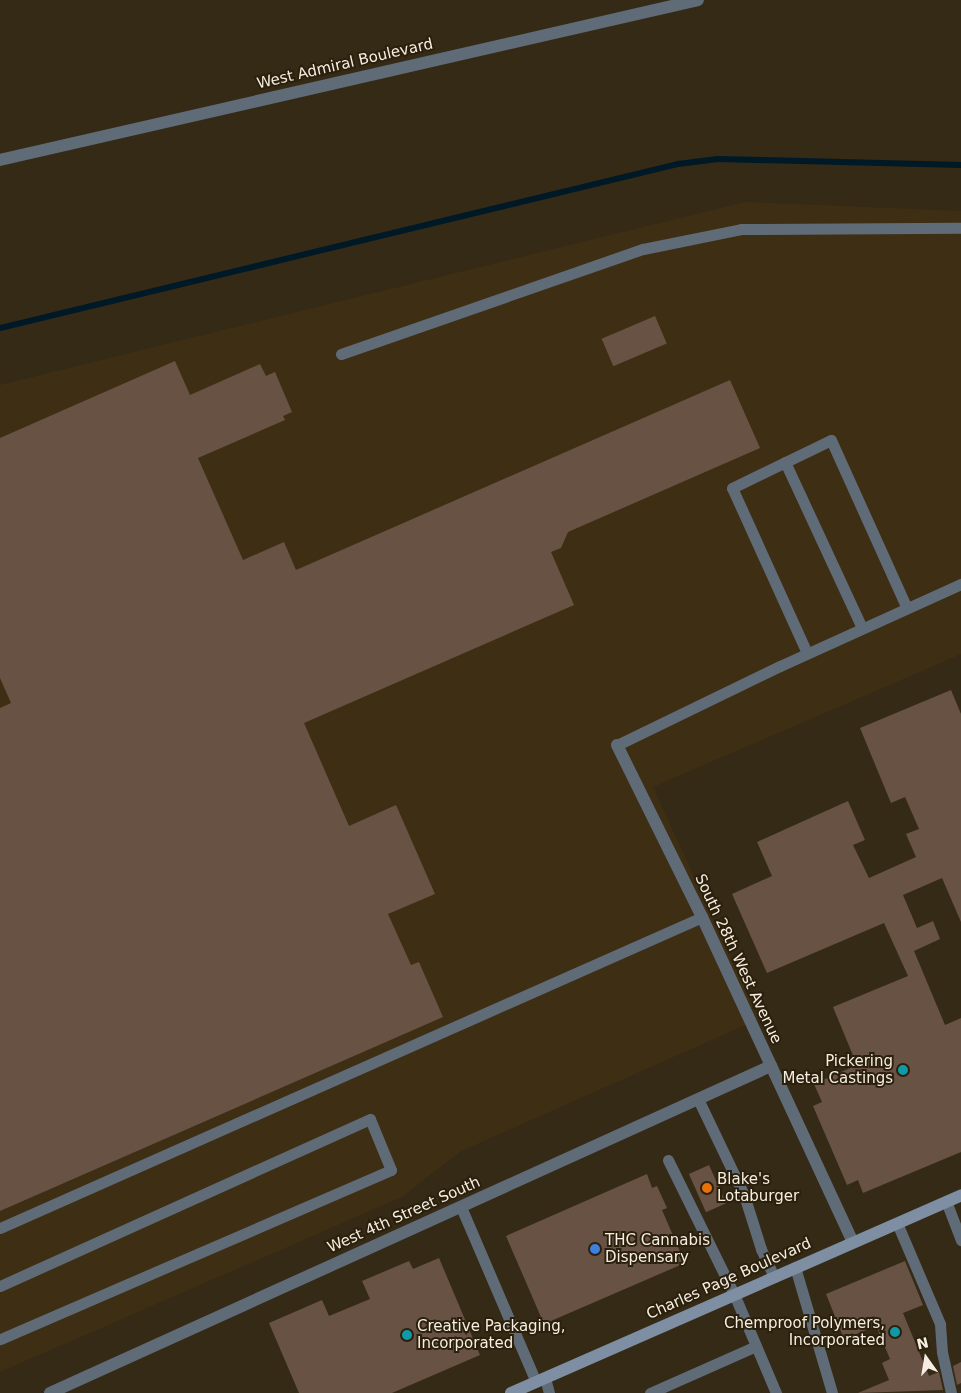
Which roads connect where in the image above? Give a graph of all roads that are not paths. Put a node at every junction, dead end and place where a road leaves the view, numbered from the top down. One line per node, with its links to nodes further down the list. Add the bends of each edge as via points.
1 (698, 0): 2 (street, West Admiral Boulevard)
2 (0, 160)
3 (961, 228): 4 (lane, via 741,229 644,249)
4 (342, 354)
5 (785, 462): 7 (lane, via 831,440); 8 (lane); 9 (lane, via 732,488)
6 (961, 584): 7 (lane)
7 (907, 608): 8 (lane)
8 (862, 628): 9 (lane)
9 (807, 653): 10 (lane)
10 (617, 745): 11 (street, South 28th West Avenue)
11 (702, 917): 12 (street, South 28th West Avenue); 19 (lane)
12 (771, 1066): 13 (street, West 4th Street South); 21 (street, South 28th West Avenue)
13 (698, 1099): 17 (street, West 4th Street South); 23 (lane, via 744,1195 761,1249)
14 (668, 1160): 25 (lane)
15 (961, 1195): 16 (main road, Charles Page Boulevard)
16 (946, 1202): 18 (main road, Charles Page Boulevard); 20 (lane)
17 (461, 1207): 28 (lane); 29 (street, West 4th Street South)
18 (897, 1223): 21 (main road, Charles Page Boulevard); 35 (lane, via 940,1324)
19 (0, 1228)
20 (961, 1240)
21 (853, 1242): 22 (main road, Charles Page Boulevard)
22 (795, 1267): 23 (main road, Charles Page Boulevard); 34 (lane)
23 (774, 1277): 25 (main road, Charles Page Boulevard)
24 (0, 1286): 26 (lane, via 370,1119 391,1170)
25 (734, 1294): 27 (lane); 28 (main road, Charles Page Boulevard)
26 (0, 1339)
27 (756, 1346): 32 (lane); 33 (lane)
28 (541, 1380): 30 (main road, Charles Page Boulevard); 31 (lane)
29 (50, 1393)
30 (511, 1393)
31 (549, 1393)
32 (650, 1393)
33 (776, 1393)
34 (832, 1393)
35 (951, 1393)

